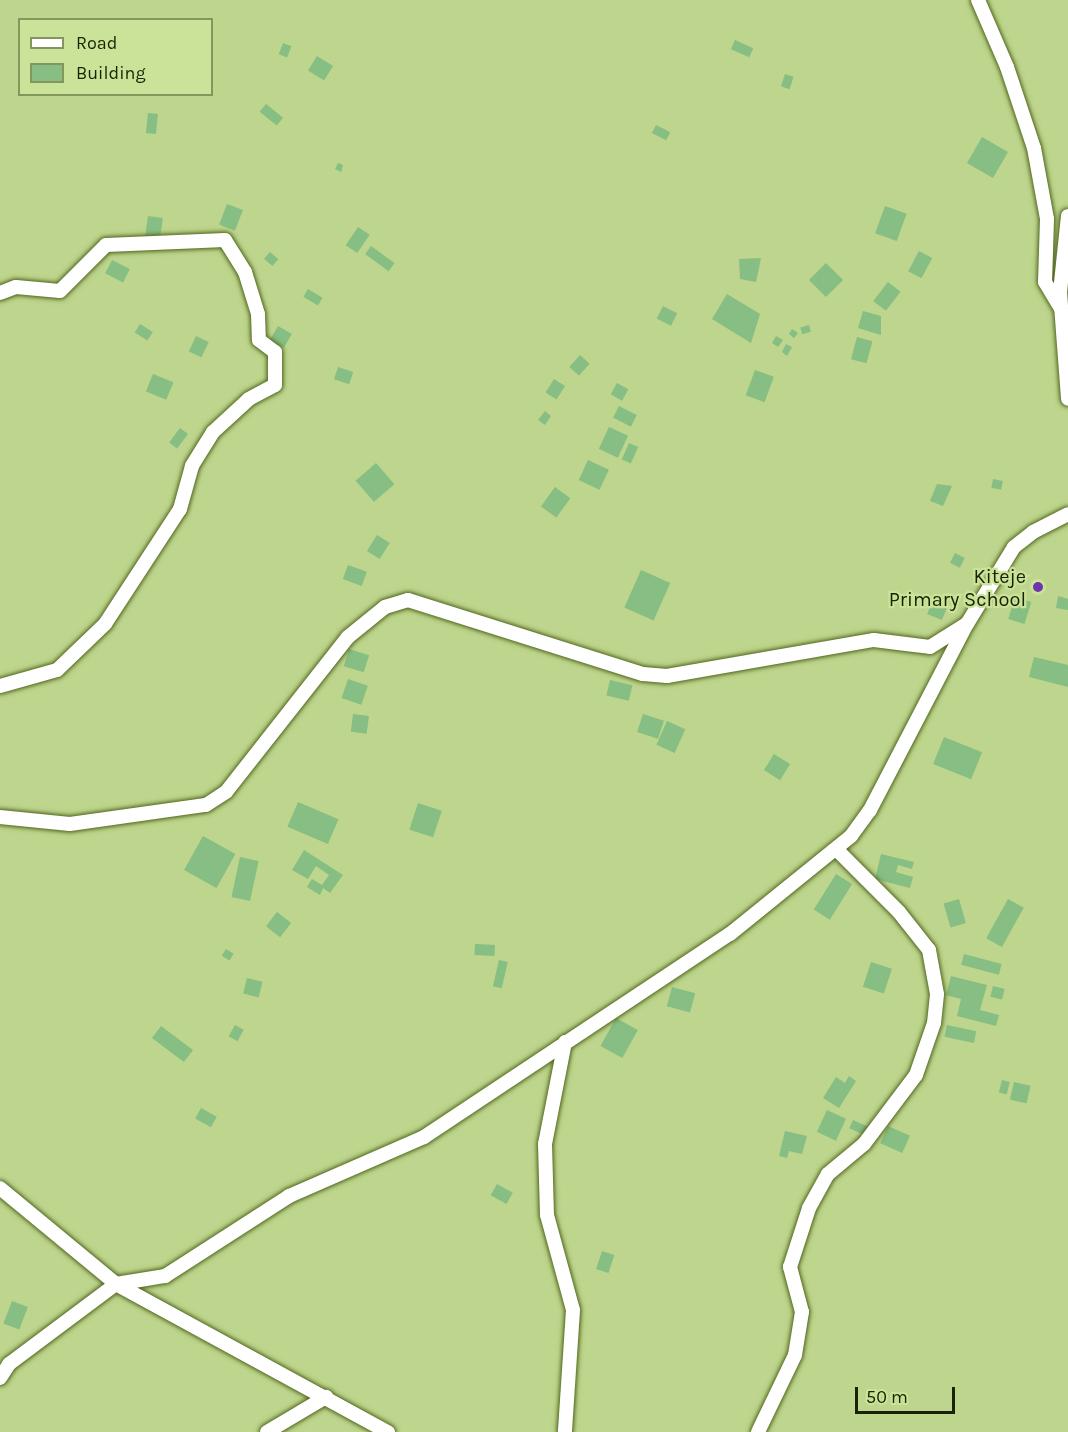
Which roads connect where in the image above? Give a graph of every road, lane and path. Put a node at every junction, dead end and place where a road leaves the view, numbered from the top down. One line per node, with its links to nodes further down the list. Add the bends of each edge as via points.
1 (978, 0): 4 (street, via 1007,67 1034,148 1047,219 1045,282)
2 (1068, 216): 4 (street)
3 (0, 293): 8 (street, via 16,287 60,291 106,245 225,240 245,272 258,314 259,340 275,352 275,385 249,399 213,432 192,466 180,508 105,624 57,670)
4 (1061, 309): 5 (street)
5 (1068, 399)
6 (1068, 514): 7 (street, via 1014,547)
7 (967, 624): 9 (street, via 930,647 874,640 667,676 643,674 408,600 385,607 348,637 225,792 206,805 70,824); 10 (street, via 870,810 851,837)
8 (0, 686)
9 (0, 817)
10 (836, 849): 11 (street, via 730,934); 19 (street, via 899,912 929,950 937,994 934,1023 916,1075 864,1144 828,1174 809,1208 790,1266 802,1312 795,1355)
11 (565, 1042): 13 (street, via 424,1137 289,1196 165,1276); 18 (street, via 545,1144 547,1215 573,1310)
12 (0, 1188): 13 (street)
13 (116, 1284): 14 (street, via 9,1364); 15 (street)
14 (0, 1378)
15 (326, 1397): 16 (street); 17 (street)
16 (267, 1432)
17 (388, 1432)
18 (565, 1432)
19 (758, 1432)

